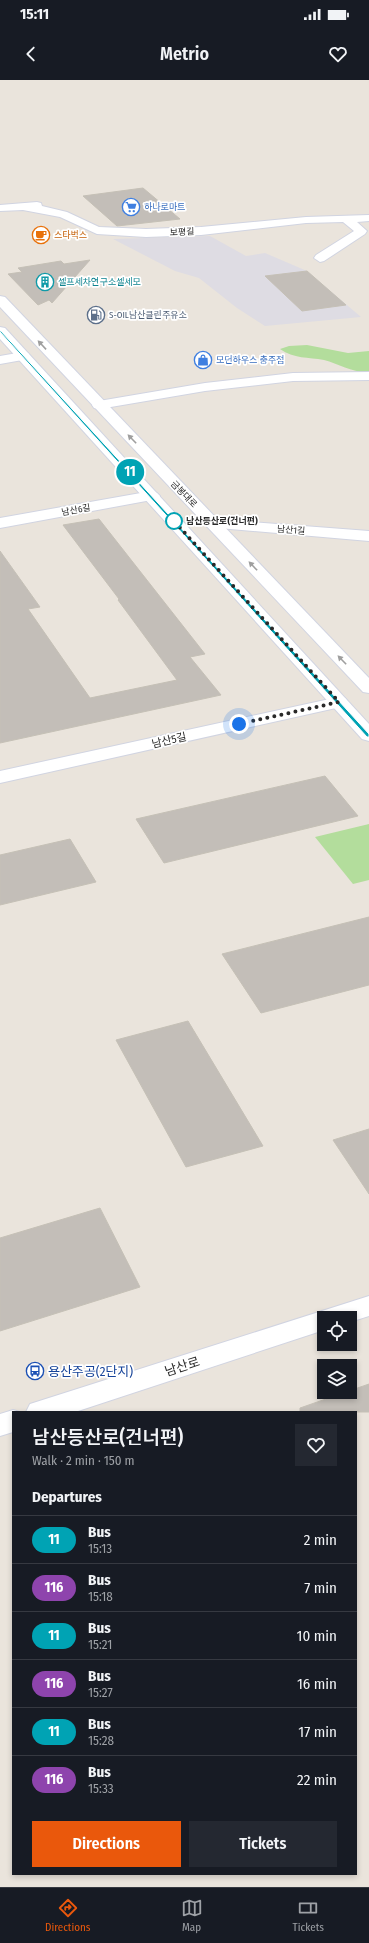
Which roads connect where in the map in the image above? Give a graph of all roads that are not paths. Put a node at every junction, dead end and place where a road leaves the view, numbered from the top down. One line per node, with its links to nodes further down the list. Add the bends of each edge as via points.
1 (60, 204): 2 (street)
2 (22, 206): 3 (street); 5 (street, 보평길, via 63,214 97,230 146,233 201,231 306,220)
3 (0, 208)
4 (369, 218): 5 (street, 보평길)
5 (347, 220): 6 (street, via 361,231 353,239 326,252)
6 (320, 258)
7 (0, 300): 12 (street, 금봉대로, one-way to 7)
8 (0, 331): 9 (street)
9 (23, 356): 10 (street); 13 (street)
10 (0, 360)
11 (369, 376): 12 (street, via 264,380)
12 (99, 405): 15 (street, 금봉대로, one-way to 12)
13 (152, 496): 14 (street, 남산6길); 18 (street)
14 (0, 523)
15 (213, 524): 16 (street, 남산1길); 17 (street, 금봉대로, one-way to 15)
16 (369, 536)
17 (369, 688)
18 (339, 702): 19 (street); 20 (street, 남산5길)
19 (369, 735)
20 (0, 777)
21 (369, 1306): 22 (street)
22 (353, 1311)
23 (317, 1322): 24 (street, 남산로)
24 (43, 1411)
25 (12, 1421): 26 (street)
26 (0, 1425)

